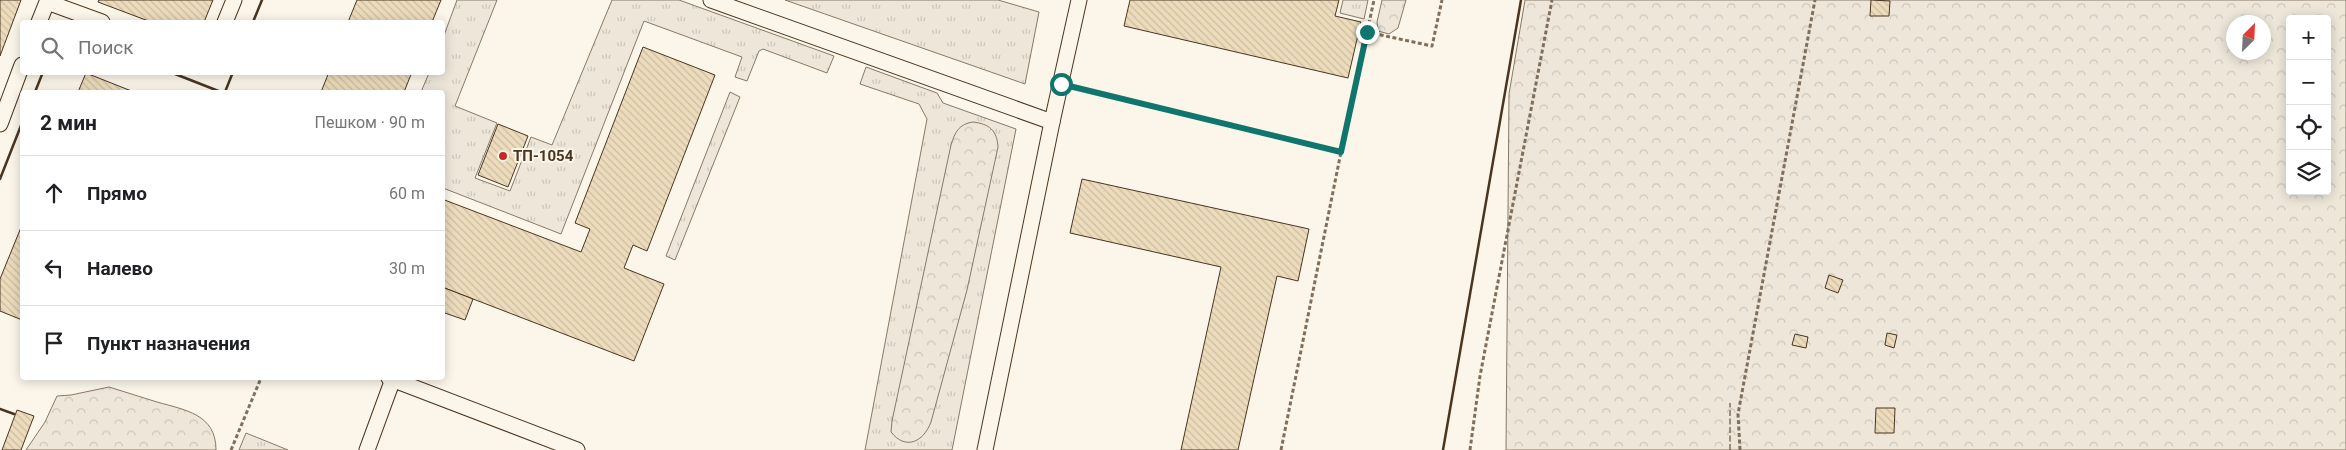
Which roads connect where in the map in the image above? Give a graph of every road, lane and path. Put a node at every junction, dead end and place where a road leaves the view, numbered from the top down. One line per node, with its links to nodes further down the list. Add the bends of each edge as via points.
1 (234, 0): 11 (lane)
2 (711, 0): 15 (lane)
3 (1079, 0): 14 (lane)
4 (1374, 0): 12 (path)
5 (1442, 0): 12 (path, via 1432,46)
6 (1552, 0): 26 (path, via 1480,376)
7 (1815, 0): 27 (path, via 1738,414)
8 (46, 1): 9 (lane); 10 (lane)
9 (40, 20)
10 (97, 20)
11 (226, 20)
12 (1367, 32): 17 (path)
13 (20, 70): 16 (lane)
14 (1061, 84): 15 (lane); 17 (path)
15 (1052, 122): 24 (lane)
16 (0, 124)
17 (1341, 152): 25 (path)
18 (260, 380): 21 (path)
19 (390, 380): 22 (lane)
20 (396, 380): 23 (lane)
21 (231, 450)
22 (367, 450)
23 (577, 450)
24 (985, 450)
25 (1281, 450)
26 (1470, 450)
27 (1740, 450)

